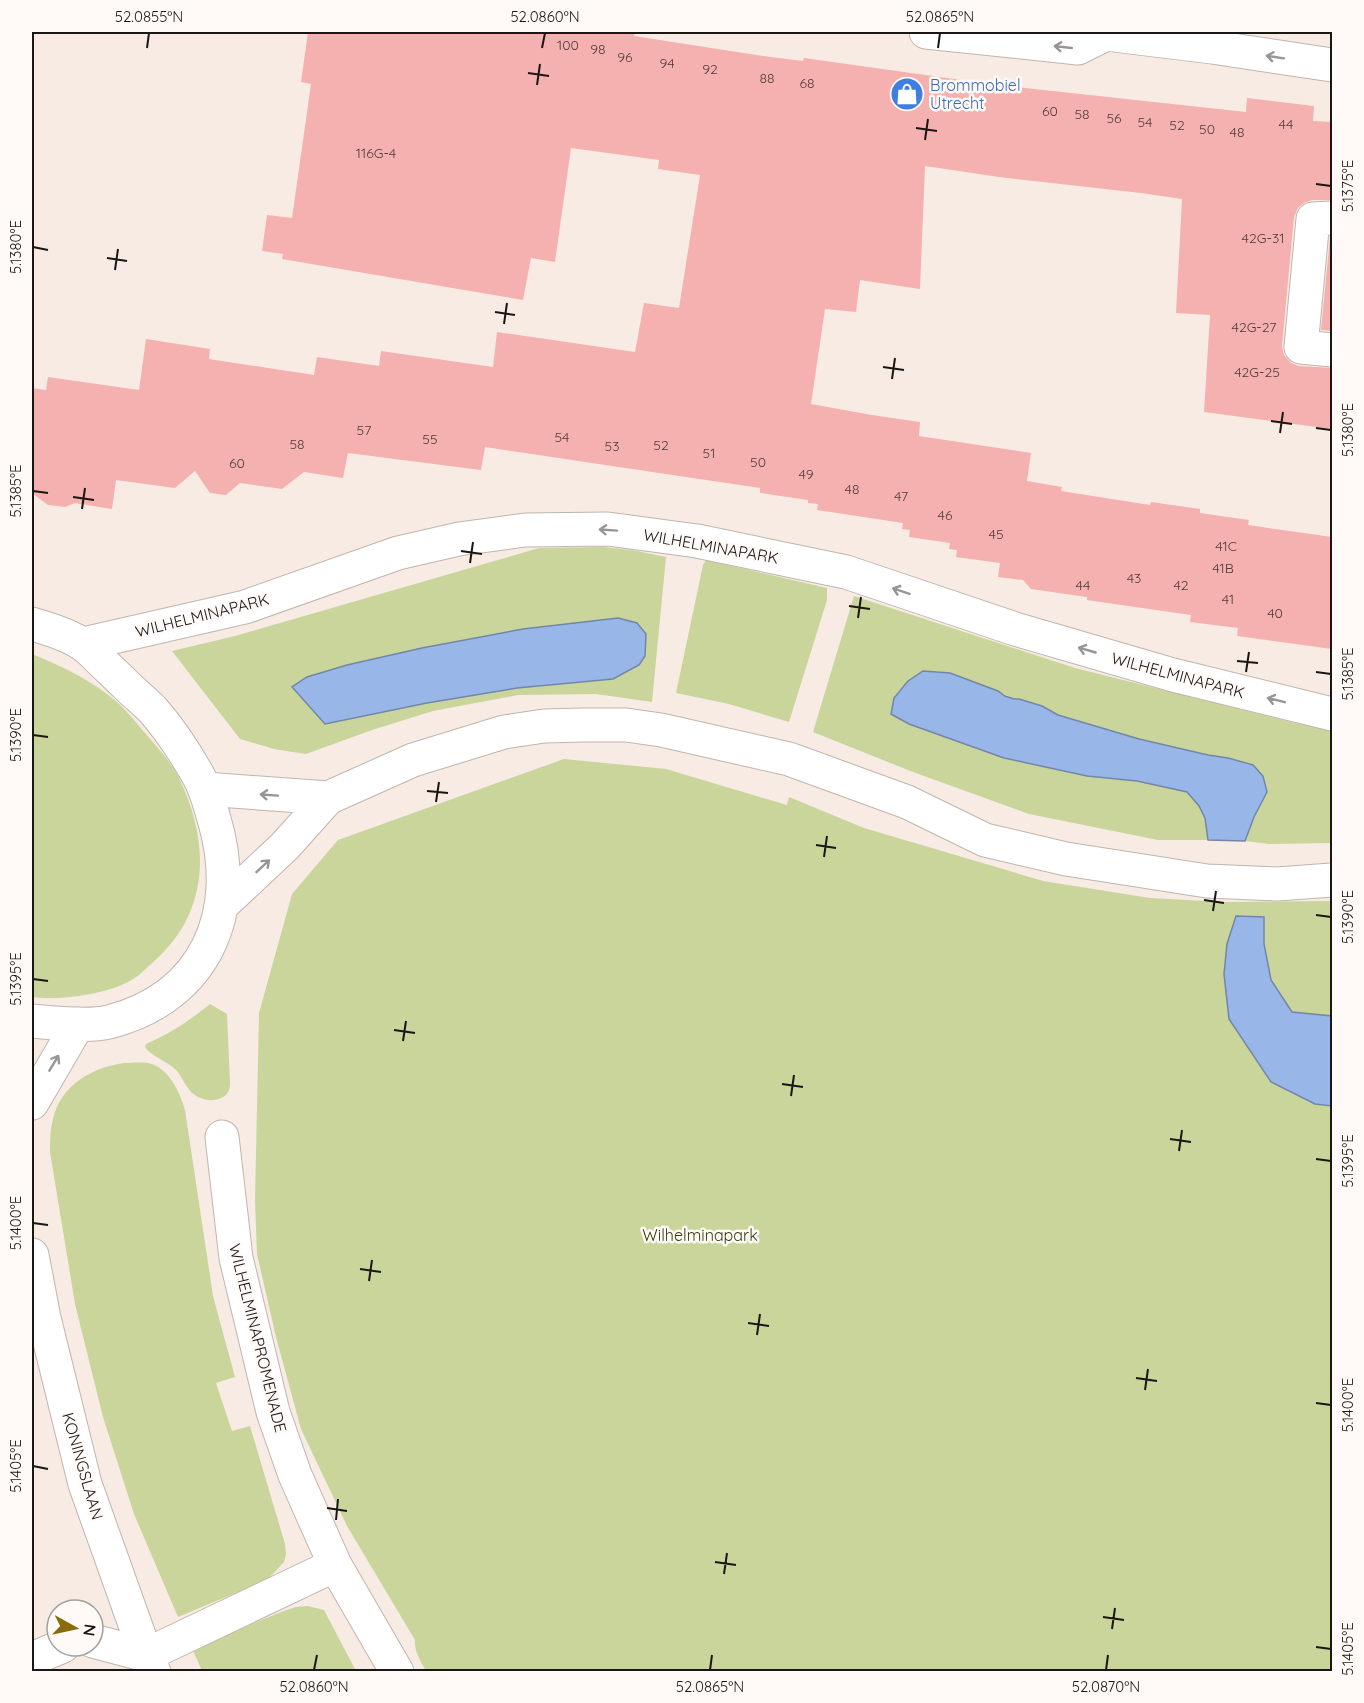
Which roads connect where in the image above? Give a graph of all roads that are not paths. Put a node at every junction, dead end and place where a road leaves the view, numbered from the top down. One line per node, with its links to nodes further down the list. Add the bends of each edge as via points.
1 (926, 32): 2 (street, one-way to 1, via 1106,34 1078,48)
2 (1332, 65)
3 (1332, 218): 4 (street, via 1313,219 1301,347)
4 (1332, 351)
5 (32, 624): 6 (street)
6 (83, 644): 7 (street, WILHELMINAPARK, one-way to 6, via 1173,675 1015,629 846,572 697,541 608,529 525,530 459,539 398,553 245,607); 8 (street, via 153,710)
7 (1332, 714)
8 (205, 789): 9 (street, one-way to 8); 11 (street, via 219,836)
9 (328, 798): 10 (street, via 413,760 504,732 544,726 626,725 789,759 907,802 985,840 1066,859 1206,881 1277,884); 11 (street, one-way to 9, via 285,846)
10 (1332, 880)
11 (221, 906): 13 (street, via 206,951 189,977 173,992 140,1012 106,1023)
12 (32, 1020): 13 (street)
13 (78, 1024): 14 (street, one-way to 13)
14 (32, 1103)
15 (222, 1137): 17 (street, WILHELMINAPROMENADE, via 236,1258 273,1412 295,1475)
16 (32, 1255): 19 (street, KONINGSLAAN, via 85,1484)
17 (335, 1565): 19 (street); 20 (street, WILHELMINAPROMENADE)
18 (105, 1647): 19 (street)
19 (146, 1666)
20 (397, 1671)

